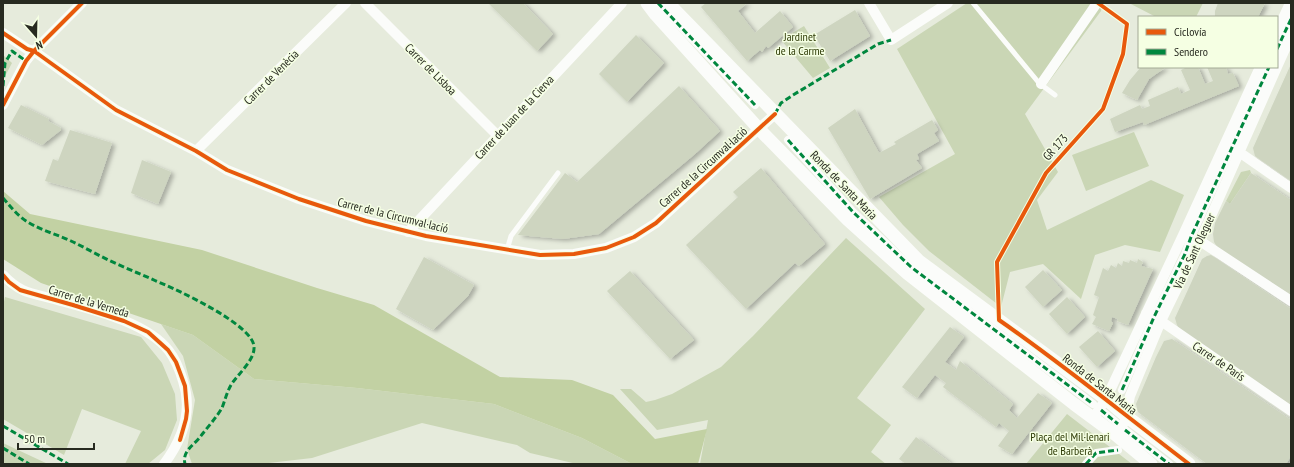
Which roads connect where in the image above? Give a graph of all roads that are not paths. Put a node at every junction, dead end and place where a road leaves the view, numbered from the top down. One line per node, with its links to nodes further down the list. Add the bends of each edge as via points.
1 (82, 3): 18 (street)
2 (346, 3): 32 (street, Carrer de Venècia)
3 (365, 3): 29 (street, Carrer de Lisboa)
4 (622, 3): 29 (street, Carrer de Juan de la Cierva)
5 (647, 3): 28 (street, Ronda de Santa Maria)
6 (658, 3): 26 (street)
7 (668, 3): 27 (street, Ronda de Santa Maria)
8 (868, 3): 9 (street, via 891,40)
9 (948, 3)
10 (973, 3): 23 (lane)
11 (1290, 3): 14 (street)
12 (1101, 5): 23 (street)
13 (1291, 19): 17 (street)
14 (1278, 29)
15 (3, 33): 18 (street, Carrer de la Circumval·lació)
16 (1291, 36): 19 (street, Via de Sant Oleguer)
17 (1278, 47)
18 (34, 51): 25 (street); 32 (street, Carrer de la Circumval·lació, via 116,110)
19 (1278, 65)
20 (1260, 68): 31 (street, Via de Sant Oleguer)
21 (1269, 68): 31 (street, Via de Sant Oleguer)
22 (1276, 68): 31 (street, Via de Sant Oleguer)
23 (1041, 84): 24 (lane)
24 (1055, 94)
25 (3, 104)
26 (755, 105)
27 (775, 114): 28 (street, Carrer de la Circumval·lació); 43 (street, Ronda de Santa Maria, via 919,261 999,320)
28 (760, 129): 37 (street, Carrer de la Circumval·lació, via 656,223 634,237 606,248 574,254 540,255); 43 (street, Ronda de Santa Maria, via 848,220 908,274)
29 (498, 135): 35 (street, Carrer de Juan de la Cierva)
30 (788, 140): 42 (street, Ronda de Santa Maria, via 853,212 911,267)
31 (1232, 147): 34 (street); 36 (street, Via de Sant Oleguer); 36 (street, Via de Sant Oleguer)
32 (196, 151): 35 (street, Carrer de la Circumval·lació, via 227,170 299,199)
33 (558, 173): 37 (lane, via 511,236)
34 (1291, 188)
35 (408, 232): 37 (street, Carrer de la Circumval·lació)
36 (1192, 237): 39 (street); 40 (street, Via de Sant Oleguer); 40 (street, Via de Sant Oleguer)
37 (507, 250)
38 (3, 275): 47 (street, Carrer de la Verneda, via 20,290 73,305 148,332 168,350 176,362 185,386 187,411 180,440)
39 (1291, 301)
40 (1154, 317): 41 (street, Via de Sant Oleguer); 43 (street, Via de Sant Oleguer); 44 (street, Carrer de París); 45 (street, Via de Sant Oleguer)
41 (1122, 390)
42 (1093, 404)
43 (1100, 409): 45 (street, Ronda de Santa Maria); 45 (street, Ronda de Santa Maria)
44 (1291, 411)
45 (1121, 426): 49 (street, Ronda de Santa Maria); 50 (street); 51 (street, Ronda de Santa Maria)
46 (1118, 450): 48 (street, via 1096,453)
47 (164, 464)
48 (1086, 464)
49 (1151, 464)
50 (1169, 464)
51 (1189, 464)

